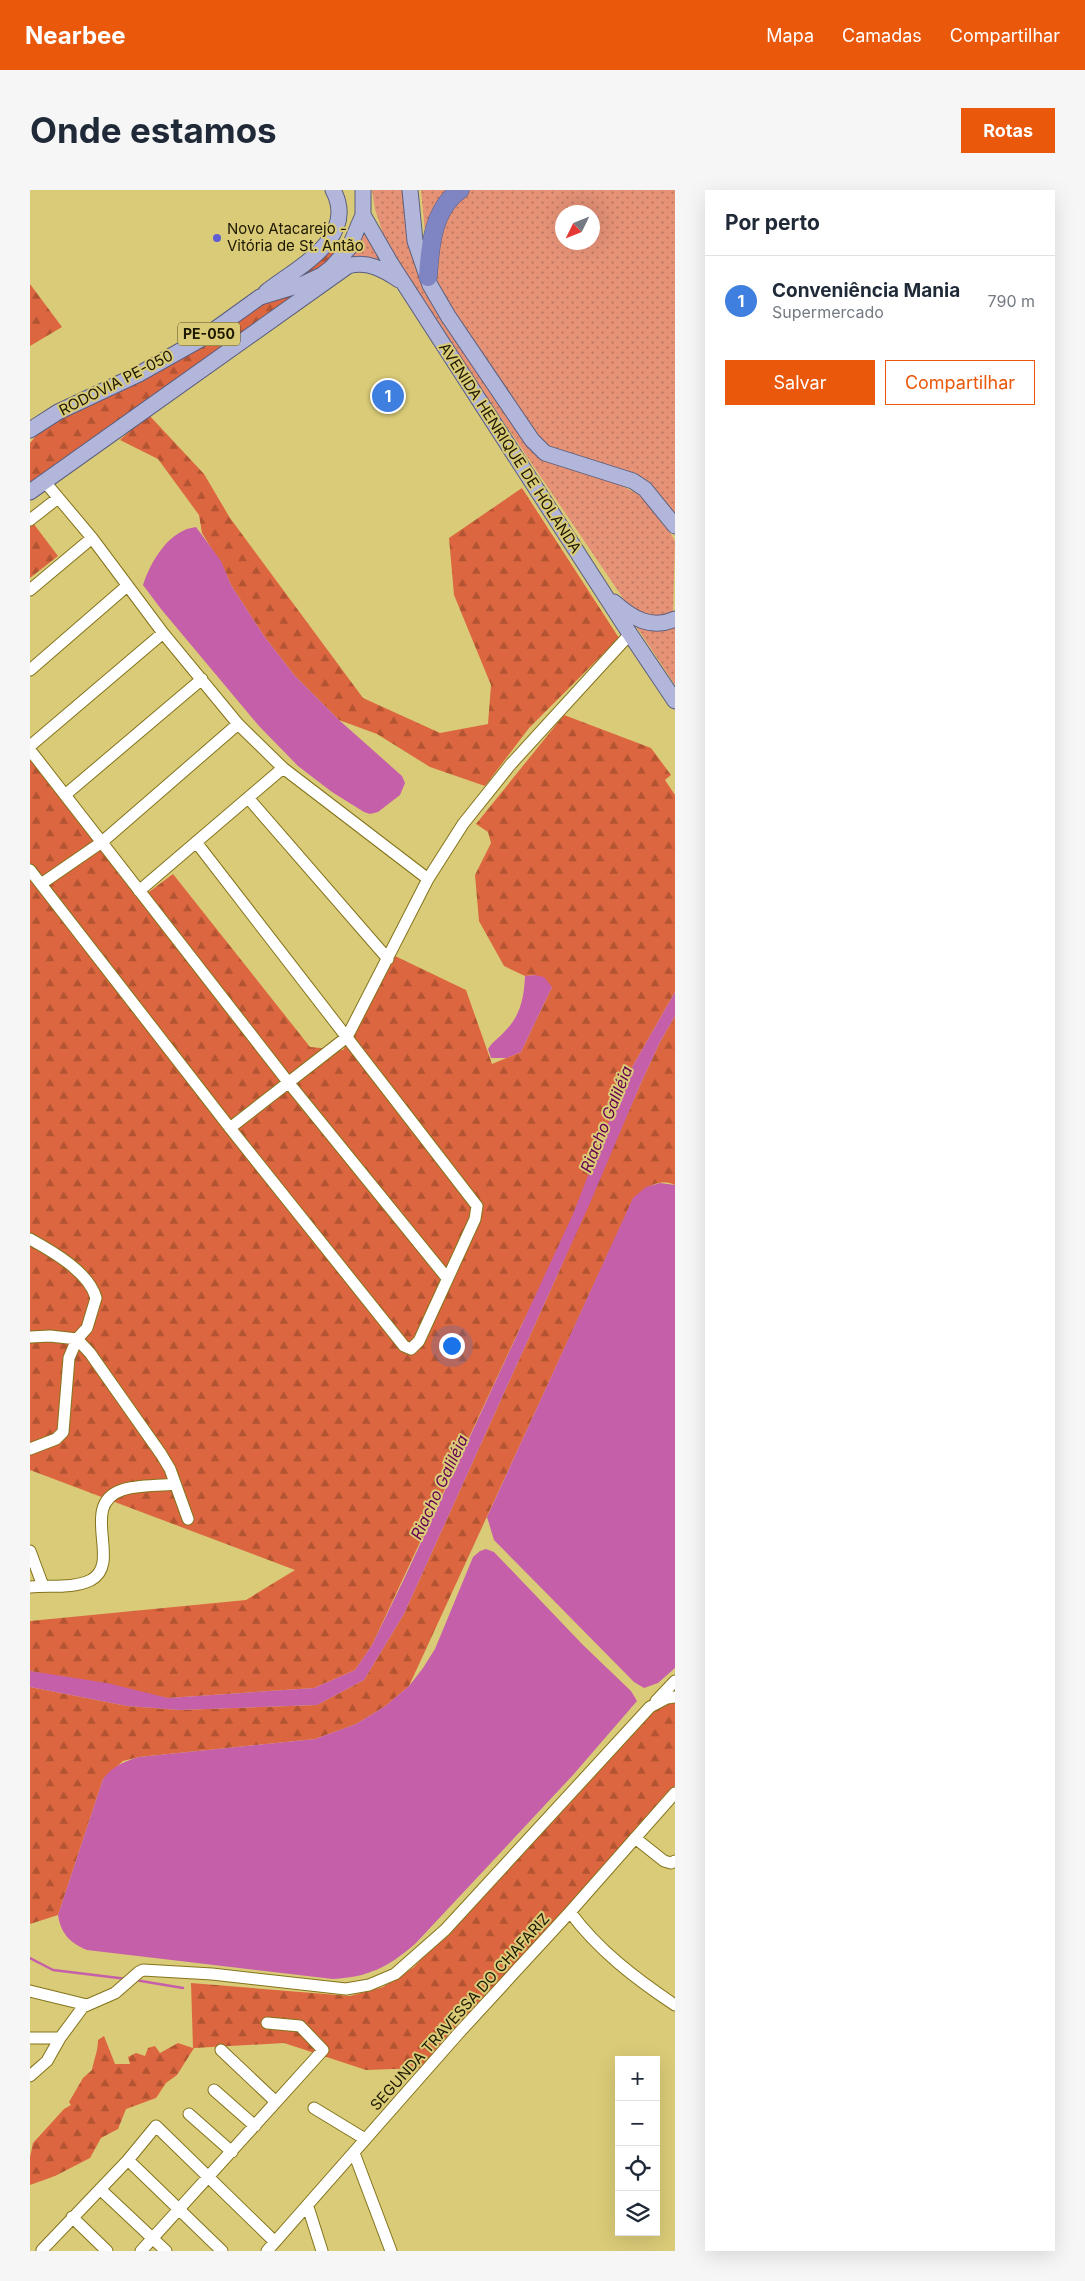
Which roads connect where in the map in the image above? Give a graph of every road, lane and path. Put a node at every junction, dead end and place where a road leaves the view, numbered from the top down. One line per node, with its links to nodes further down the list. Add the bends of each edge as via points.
1 (333, 190): 8 (main road, via 339,205 328,242 314,257)
2 (363, 190): 5 (main road, PE-050)
3 (410, 190): 6 (main road, AVENIDA HENRIQUE DE HOLANDA, via 415,241)
4 (460, 190): 6 (highway, via 447,203 436,226)
5 (363, 216): 7 (main road, AVENIDA HENRIQUE DE HOLANDA / PE-050); 8 (main road, RODOVIA PE-050 / PE-050, via 349,248 332,268 303,284)
6 (428, 277): 13 (main road, AVENIDA HENRIQUE DE HOLANDA, via 436,297 458,332 539,448 554,456 633,481 645,489)
7 (404, 284): 10 (main road, RODOVIA PE-050 / PE-050, via 383,271 360,263 348,266); 17 (main road, AVENIDA HENRIQUE DE HOLANDA / PE-050)
8 (260, 297): 9 (main road, RODOVIA PE-050 / PE-050, via 203,338 139,374 58,412)
9 (30, 430)
10 (36, 487): 11 (street)
11 (58, 498): 12 (street); 14 (street)
12 (30, 520)
13 (675, 526)
14 (92, 538): 15 (street); 16 (street)
15 (127, 586): 19 (street); 21 (street)
16 (30, 590)
17 (604, 593): 18 (main road, via 642,622 661,624); 20 (main road, AVENIDA HENRIQUE DE HOLANDA)
18 (675, 619)
19 (163, 633): 22 (street); 25 (street)
20 (630, 634): 23 (main road, AVENIDA HENRIQUE DE HOLANDA); 32 (street, via 511,764 463,824)
21 (30, 670)
22 (202, 679): 24 (street); 27 (street)
23 (675, 700)
24 (238, 724): 26 (street); 29 (street)
25 (30, 748): 27 (street)
26 (283, 768): 28 (street); 32 (street)
27 (65, 795): 29 (street)
28 (249, 799): 30 (street); 35 (street)
29 (102, 842): 33 (street); 34 (street)
30 (196, 842): 34 (street); 36 (street)
31 (30, 870): 33 (street)
32 (428, 879): 35 (street)
33 (41, 884): 38 (street)
34 (139, 891): 37 (street)
35 (388, 959): 36 (street)
36 (347, 1037): 37 (street); 40 (street, via 478,1206)
37 (288, 1082): 38 (street); 40 (street)
38 (230, 1128): 40 (street, via 408,1349 419,1341)
39 (30, 1240): 42 (street, via 64,1258 95,1293 94,1309 87,1328)
40 (447, 1278)
41 (30, 1337): 42 (street)
42 (77, 1339): 43 (street, via 68,1363 63,1432 56,1439); 44 (street, via 155,1445)
43 (30, 1449)
44 (175, 1484): 45 (street); 47 (street, via 122,1490 111,1496 101,1512 103,1566 97,1576 72,1585)
45 (188, 1519)
46 (30, 1551): 47 (street)
47 (43, 1586): 48 (street)
48 (30, 1587)
49 (675, 1681): 51 (street)
50 (675, 1696): 51 (street)
51 (650, 1707): 57 (street, via 445,1930 396,1974 346,1989 143,1970 115,1993)
52 (675, 1793): 53 (street, SEGUNDA TRAVESSA DO CHAFARIZ)
53 (635, 1838): 54 (street, via 664,1860); 55 (street, SEGUNDA TRAVESSA DO CHAFARIZ)
54 (675, 1862)
55 (570, 1912): 58 (street, via 603,1950); 69 (street, SEGUNDA TRAVESSA DO CHAFARIZ)
56 (30, 1991): 57 (street)
57 (87, 2005): 61 (street, via 76,2014)
58 (675, 2005)
59 (267, 2023): 65 (street, via 300,2026 323,2050)
60 (30, 2038): 61 (street)
61 (60, 2038): 63 (street, via 47,2061)
62 (221, 2050): 65 (street)
63 (30, 2076)
64 (214, 2090): 68 (street)
65 (276, 2102): 68 (street)
66 (314, 2108): 69 (street)
67 (188, 2114): 70 (street)
68 (255, 2126): 70 (street)
69 (365, 2139): 71 (street, SEGUNDA TRAVESSA DO CHAFARIZ)
70 (232, 2152): 73 (street)
71 (354, 2153): 75 (street, SEGUNDA TRAVESSA DO CHAFARIZ); 86 (street)
72 (128, 2160): 73 (street, via 156,2126); 74 (street); 76 (street)
73 (209, 2177): 76 (street); 79 (street)
74 (100, 2190): 77 (street); 78 (street)
75 (308, 2207): 79 (street, SEGUNDA TRAVESSA DO CHAFARIZ); 85 (street)
76 (179, 2210): 78 (street); 84 (street)
77 (72, 2218): 80 (street); 81 (street)
78 (152, 2238): 82 (street); 83 (street)
79 (271, 2247)
80 (42, 2251)
81 (107, 2251)
82 (141, 2251)
83 (166, 2251)
84 (222, 2251)
85 (322, 2251)
86 (391, 2251)

